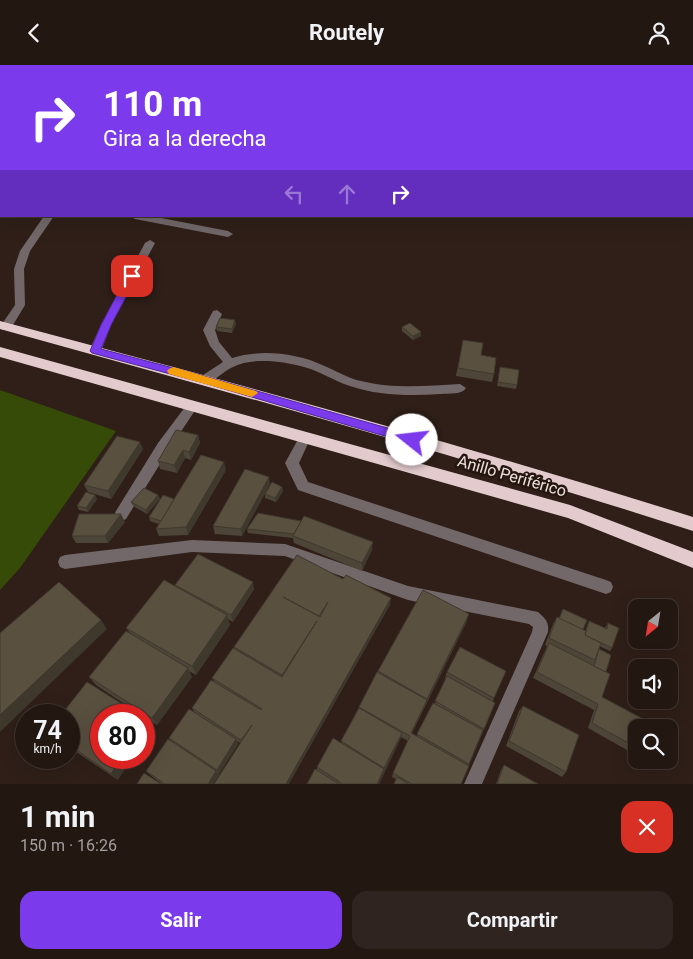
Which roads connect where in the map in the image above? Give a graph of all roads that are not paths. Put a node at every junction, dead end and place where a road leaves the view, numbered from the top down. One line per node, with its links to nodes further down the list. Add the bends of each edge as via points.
1 (48, 217): 6 (street, via 25,251 19,269 20,305)
2 (140, 217): 3 (street)
3 (228, 234)
4 (150, 243): 7 (street)
5 (217, 315): 9 (street, via 209,330 214,343)
6 (3, 326): 7 (highway, Anillo Periférico)
7 (95, 351): 10 (highway, Anillo Periférico)
8 (0, 352): 12 (highway, Anillo Periférico)
9 (230, 363): 10 (street); 11 (street, via 254,358 286,360 312,365 368,387 398,391)
10 (204, 379): 15 (highway, Anillo Periférico)
11 (460, 388)
12 (192, 406): 13 (highway, Anillo Periférico); 14 (street, via 162,447)
13 (305, 437): 16 (highway, Anillo Periférico, via 570,512); 18 (street, via 292,463 303,486)
14 (121, 515)
15 (693, 524)
16 (693, 559)
17 (65, 562): 19 (street, via 192,546 285,550 408,593 533,617 541,624 540,632)
18 (606, 587)
19 (473, 784)

